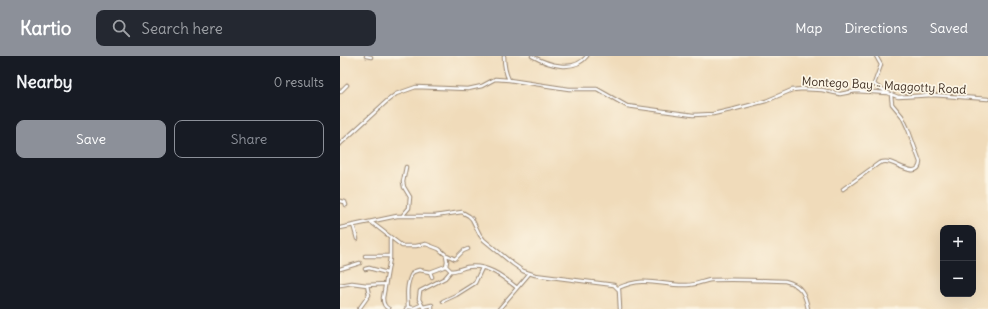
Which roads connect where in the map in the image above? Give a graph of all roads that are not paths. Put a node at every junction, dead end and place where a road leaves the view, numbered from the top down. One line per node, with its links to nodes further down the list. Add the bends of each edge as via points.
1 (366, 56): 6 (street)
2 (504, 56): 7 (street, via 504,68)
3 (532, 56): 4 (street, via 542,62 572,66 579,64)
4 (587, 56)
5 (876, 56): 10 (street, via 881,65 874,84)
6 (371, 57)
7 (509, 80): 10 (street, Montego Bay - Maggotty Road, via 569,90 597,89 627,106 693,115 735,109 766,101 792,90 822,90 840,94 856,91); 13 (street, via 495,79 482,86 468,89 424,86 396,94)
8 (347, 85): 9 (street)
9 (340, 92)
10 (888, 93): 11 (street, Montego Bay - Maggotty Road)
11 (891, 95): 12 (street, Montego Bay - Maggotty Road); 15 (street, via 892,104 908,129 920,162 919,167 912,171 891,162 879,163)
12 (988, 99)
13 (340, 144)
14 (406, 167): 18 (street, via 404,187 410,198 409,208)
15 (843, 189)
16 (340, 201): 17 (street)
17 (346, 205)
18 (403, 216): 19 (street); 36 (street, via 435,216 460,212 466,214 472,219 484,240)
19 (371, 222): 20 (street); 22 (street)
20 (353, 225): 21 (street); 23 (street)
21 (340, 228)
22 (390, 238): 25 (street, via 402,246 426,244); 27 (street)
23 (357, 239)
24 (468, 249): 25 (street, via 454,260)
25 (446, 255): 29 (street)
26 (365, 256): 27 (street)
27 (390, 256): 35 (street)
28 (360, 263): 31 (street)
29 (446, 266): 33 (street); 34 (street)
30 (482, 268): 33 (street, via 467,267); 41 (street, via 499,274); 43 (street, via 475,283)
31 (340, 269)
32 (365, 269): 35 (street)
33 (451, 271): 44 (street, via 445,278 420,291 419,299)
34 (430, 272): 37 (street); 45 (street, via 416,270 412,274 406,294)
35 (387, 273): 38 (street)
36 (529, 274): 41 (street); 42 (street, via 612,284)
37 (432, 277)
38 (384, 284): 40 (street); 47 (street, via 383,302)
39 (340, 285): 40 (street)
40 (367, 285): 46 (street, via 369,295)
41 (516, 287): 49 (street)
42 (618, 288): 50 (street); 51 (street, via 635,281 679,285 732,279 785,281 800,286)
43 (443, 301)
44 (423, 307): 45 (street); 48 (street, via 432,305)
45 (407, 308)
46 (359, 309)
47 (389, 309)
48 (432, 309)
49 (499, 309)
50 (620, 309)
51 (808, 309)

